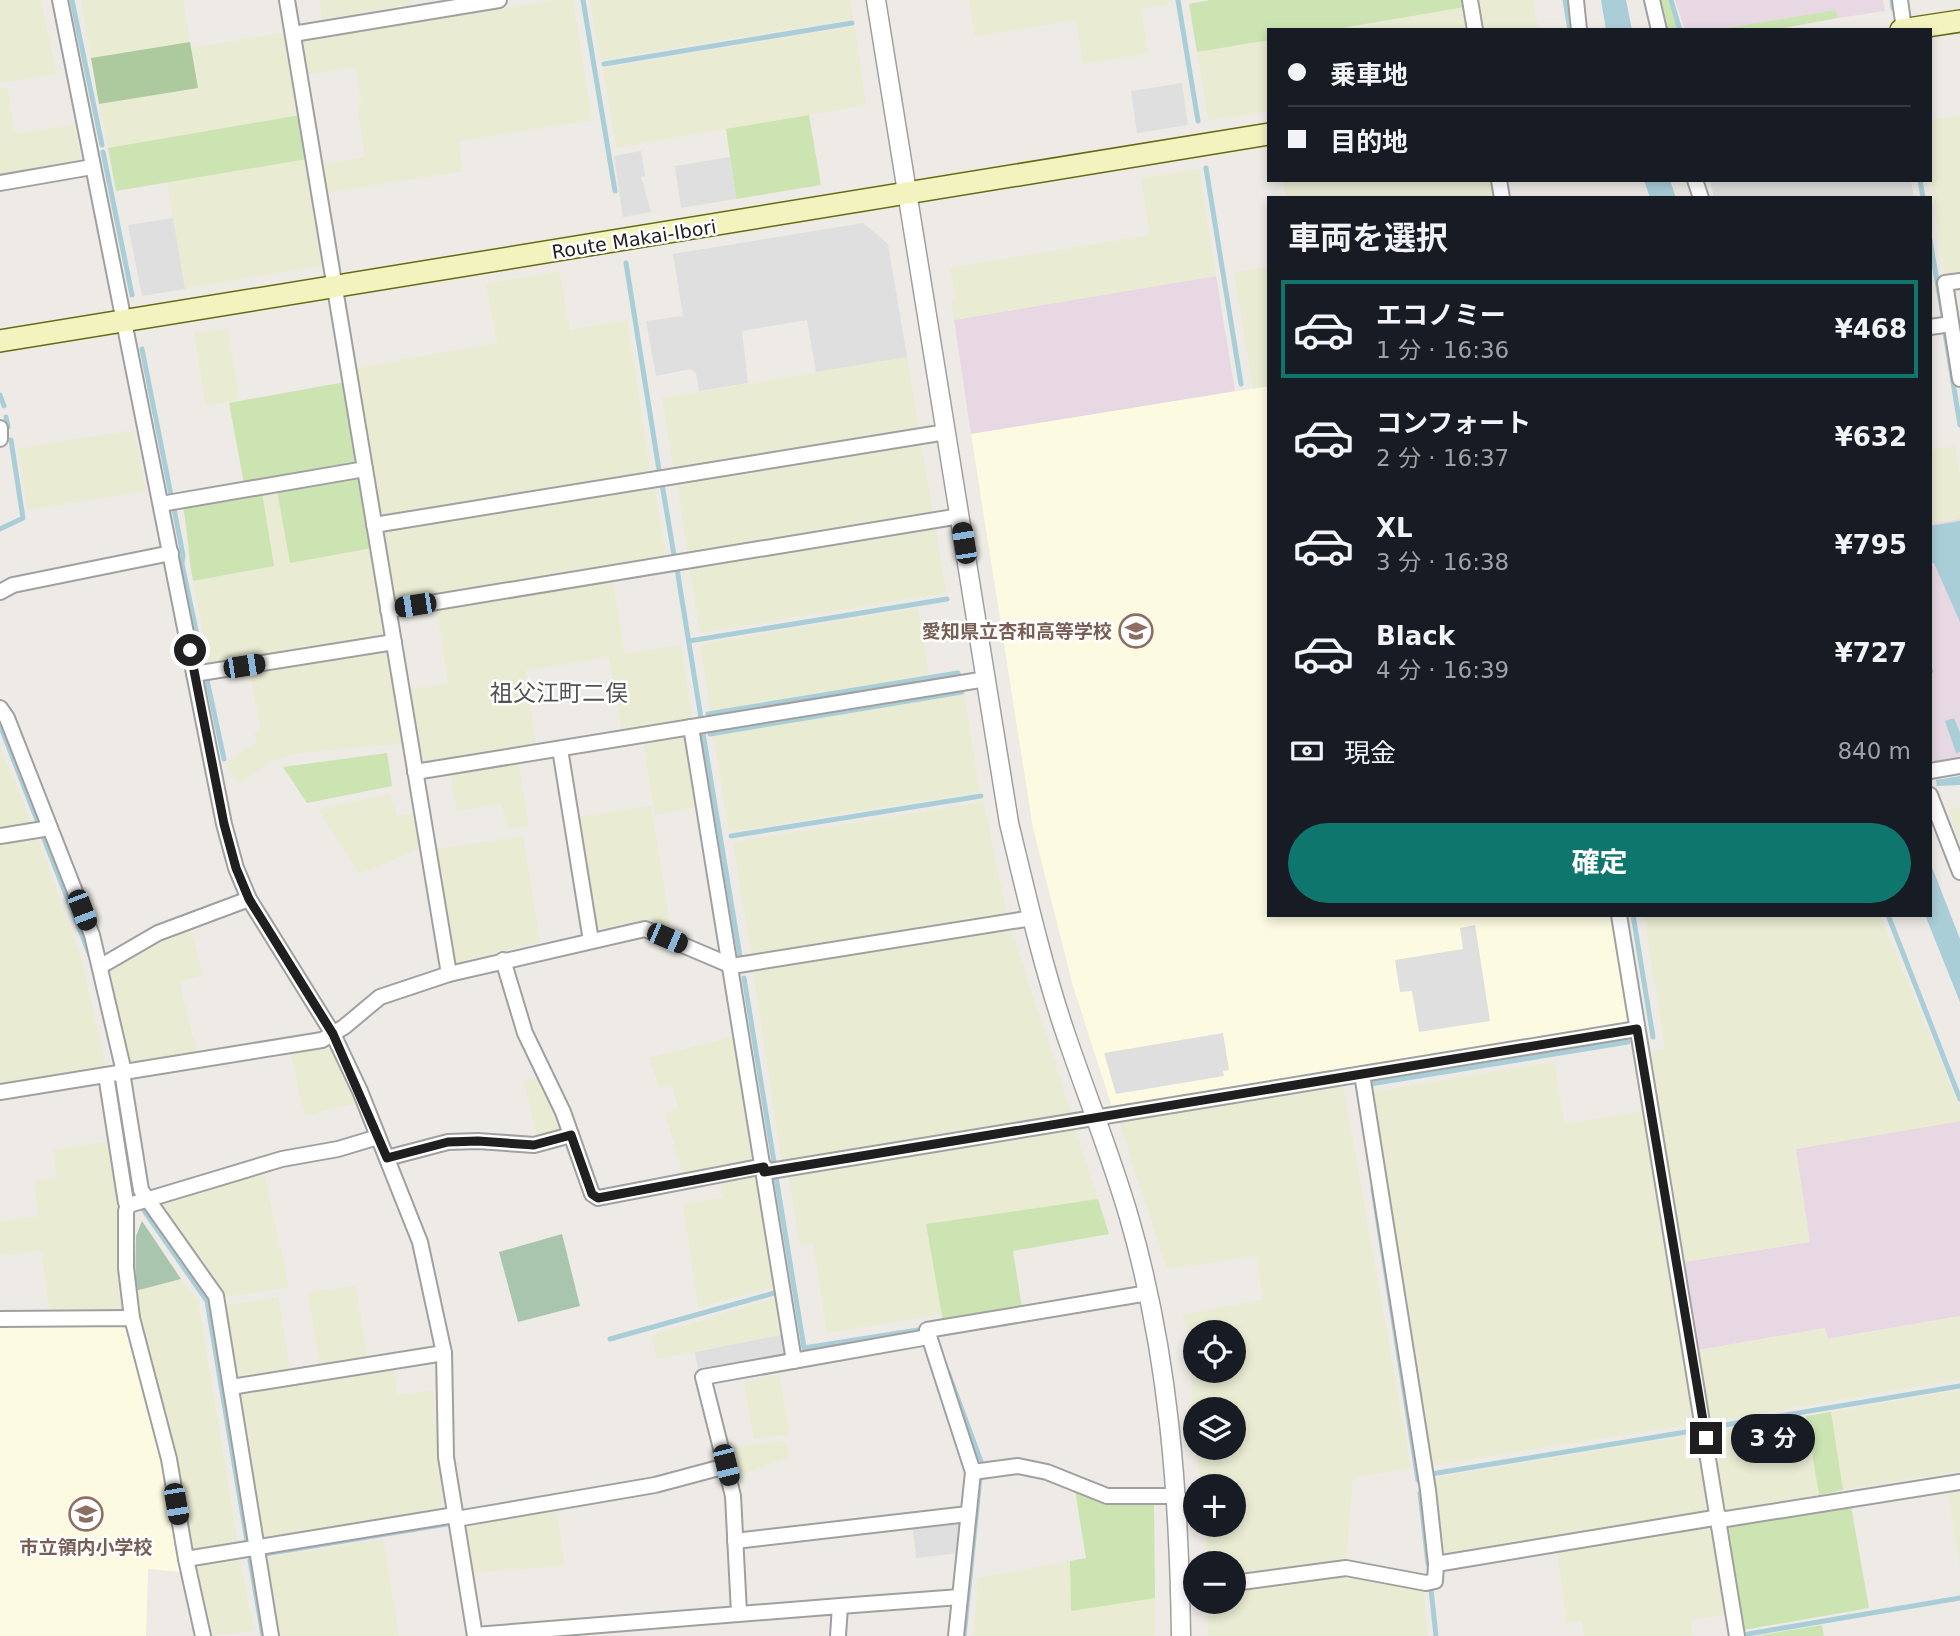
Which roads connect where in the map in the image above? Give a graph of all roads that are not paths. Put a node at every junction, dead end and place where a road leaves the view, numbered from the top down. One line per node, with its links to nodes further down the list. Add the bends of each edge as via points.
1 (60, 0): 17 (street)
2 (287, 0): 15 (street)
3 (499, 0): 15 (street)
4 (876, 0): 19 (street)
5 (1470, 0): 10 (street)
6 (1576, 0): 11 (street)
7 (1652, 0): 12 (street)
8 (1900, 0): 13 (street)
9 (1960, 21): 14 (main road)
10 (1475, 28)
11 (1579, 28)
12 (1658, 28)
13 (1903, 28)
14 (1910, 28)
15 (293, 34): 21 (street)
16 (1267, 135): 19 (main road, Route Makai-Ibori)
17 (92, 167): 18 (street); 22 (street)
18 (0, 183)
19 (907, 194): 21 (main road, Route Makai-Ibori); 28 (street)
20 (1960, 281): 23 (street, via 1945,283)
21 (335, 288): 22 (main road, Route Makai-Ibori); 30 (street)
22 (122, 321): 25 (main road, Route Makai-Ibori); 31 (street)
23 (1951, 324): 24 (street); 26 (street)
24 (1932, 327)
25 (0, 341)
26 (1960, 379)
27 (0, 428): 29 (street)
28 (946, 432): 32 (street); 33 (street)
29 (0, 439)
30 (365, 469): 31 (street); 33 (street)
31 (160, 504): 34 (street)
32 (960, 516): 36 (street); 39 (street)
33 (374, 525): 36 (street)
34 (171, 553): 35 (street, via 13,585); 38 (street)
35 (0, 592)
36 (388, 610): 37 (street)
37 (394, 642): 38 (street); 45 (street)
38 (194, 674): 50 (street, via 224,824)
39 (986, 679): 41 (street); 52 (street, via 1009,823)
40 (0, 708): 47 (street)
41 (691, 727): 42 (street); 56 (street)
42 (560, 749): 45 (street); 53 (street)
43 (1960, 766): 44 (street)
44 (1932, 771)
45 (415, 772): 57 (street)
46 (1932, 800): 49 (street)
47 (50, 828): 48 (street); 55 (street)
48 (0, 836)
49 (1960, 872)
50 (249, 899): 55 (street, via 158,933); 59 (street)
51 (1619, 917): 58 (street)
52 (1032, 918): 56 (street); 64 (street)
53 (591, 940): 54 (street); 56 (street, via 645,929)
54 (503, 960): 57 (street); 65 (street, via 525,1033)
55 (101, 966): 60 (street)
56 (732, 966): 68 (street)
57 (449, 974): 59 (street, via 380,997)
58 (1637, 1029): 61 (street); 84 (street)
59 (333, 1034): 60 (street, via 322,1040); 66 (street)
60 (123, 1072): 62 (street); 69 (street)
61 (1362, 1074): 64 (street); 89 (street)
62 (106, 1075): 63 (street); 70 (street)
63 (0, 1092)
64 (1095, 1117): 68 (street); 71 (street)
65 (571, 1135): 67 (street, via 534,1145 448,1142); 68 (street, via 592,1194 598,1198)
66 (378, 1137): 67 (street); 69 (street, via 282,1158)
67 (387, 1158): 75 (street, via 420,1242)
68 (764, 1169): 76 (street)
69 (145, 1199): 70 (street); 77 (street, via 216,1296)
70 (129, 1205): 72 (street, via 126,1268)
71 (1148, 1293): 74 (street, via 927,1330); 81 (street, via 1169,1408)
72 (132, 1318): 73 (street); 88 (street, via 169,1459)
73 (0, 1319)
74 (928, 1337): 76 (street); 79 (street)
75 (444, 1353): 77 (street); 83 (street, via 446,1457)
76 (794, 1361): 78 (street, via 703,1377)
77 (231, 1387): 86 (street)
78 (726, 1465): 83 (street, via 655,1485); 85 (street)
79 (973, 1472): 81 (street, via 1018,1466 1047,1472 1107,1496); 82 (street)
80 (1960, 1482): 84 (street)
81 (1178, 1496): 87 (street)
82 (968, 1514): 85 (street); 91 (street)
83 (456, 1517): 86 (street); 95 (street)
84 (1720, 1518): 89 (street); 101 (street)
85 (735, 1541): 93 (street)
86 (257, 1548): 88 (street); 97 (street)
87 (1184, 1551)
88 (186, 1559): 96 (street)
89 (1436, 1564): 90 (street, via 1435,1581 1426,1583 1346,1568)
90 (1246, 1581)
91 (960, 1597): 92 (street); 99 (street)
92 (840, 1606): 93 (street); 98 (street)
93 (739, 1613): 95 (street)
94 (1184, 1614): 100 (street)
95 (475, 1635)
96 (203, 1636)
97 (271, 1636)
98 (838, 1636)
99 (956, 1636)
100 (1181, 1636)
101 (1737, 1636)

